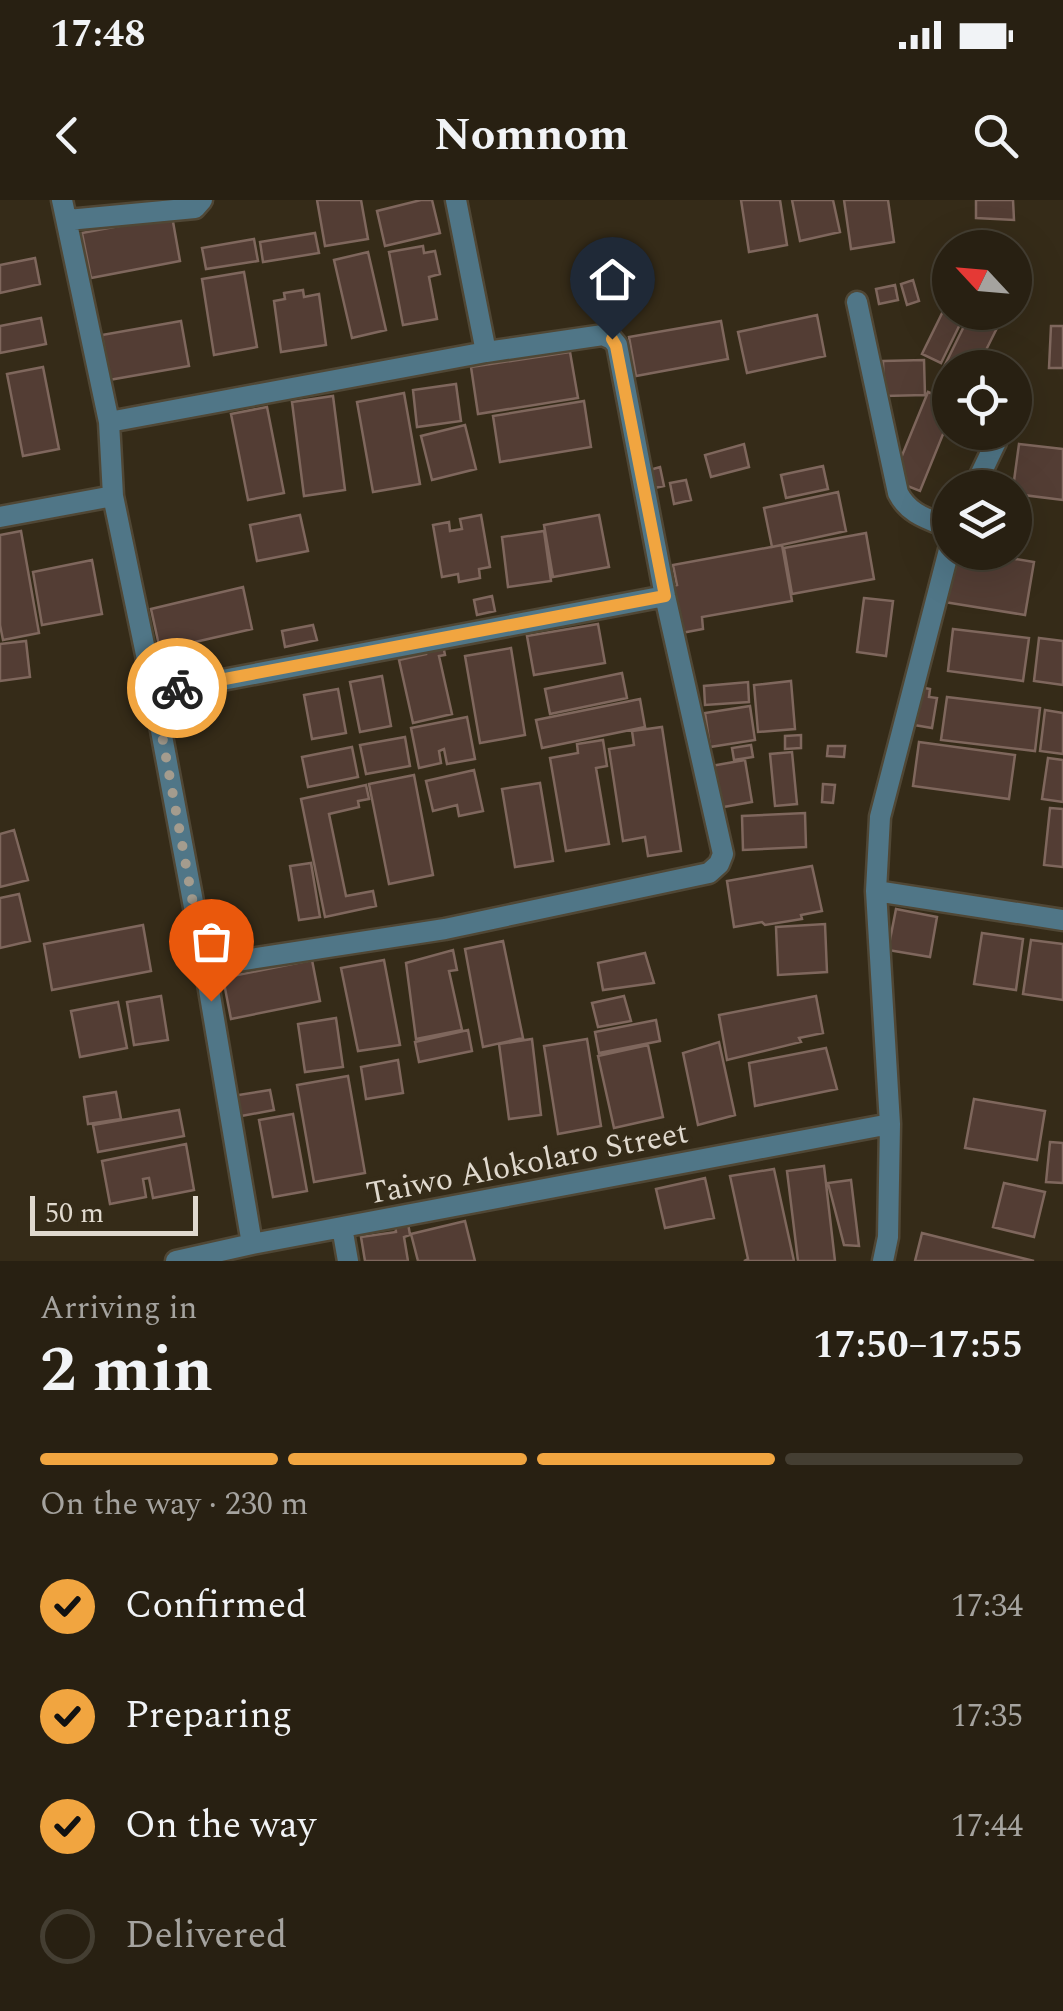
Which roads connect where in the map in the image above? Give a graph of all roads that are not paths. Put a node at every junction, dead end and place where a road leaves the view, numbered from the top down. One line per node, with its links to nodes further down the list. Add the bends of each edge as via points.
1 (202, 200): 3 (street, via 195,208)
2 (456, 200): 5 (street)
3 (65, 210): 6 (street)
4 (857, 302): 9 (street, via 898,494)
5 (486, 352): 6 (street); 11 (street, via 602,334 612,339)
6 (109, 422): 7 (street)
7 (112, 496): 8 (street); 12 (street)
8 (0, 516)
9 (932, 521)
10 (944, 570): 13 (street, via 880,817)
11 (665, 596): 12 (street); 15 (street, via 723,854 709,873 445,929)
12 (154, 692): 15 (street)
13 (876, 891): 14 (street); 16 (street)
14 (1063, 920)
15 (205, 966): 18 (street)
16 (890, 1124): 17 (street, Taiwo Alokolaro Street); 21 (street)
17 (342, 1228): 18 (street, Taiwo Alokolaro Street); 20 (street)
18 (252, 1244): 19 (street, Taiwo Alokolaro Street)
19 (176, 1261)
20 (348, 1261)
21 (883, 1261)

